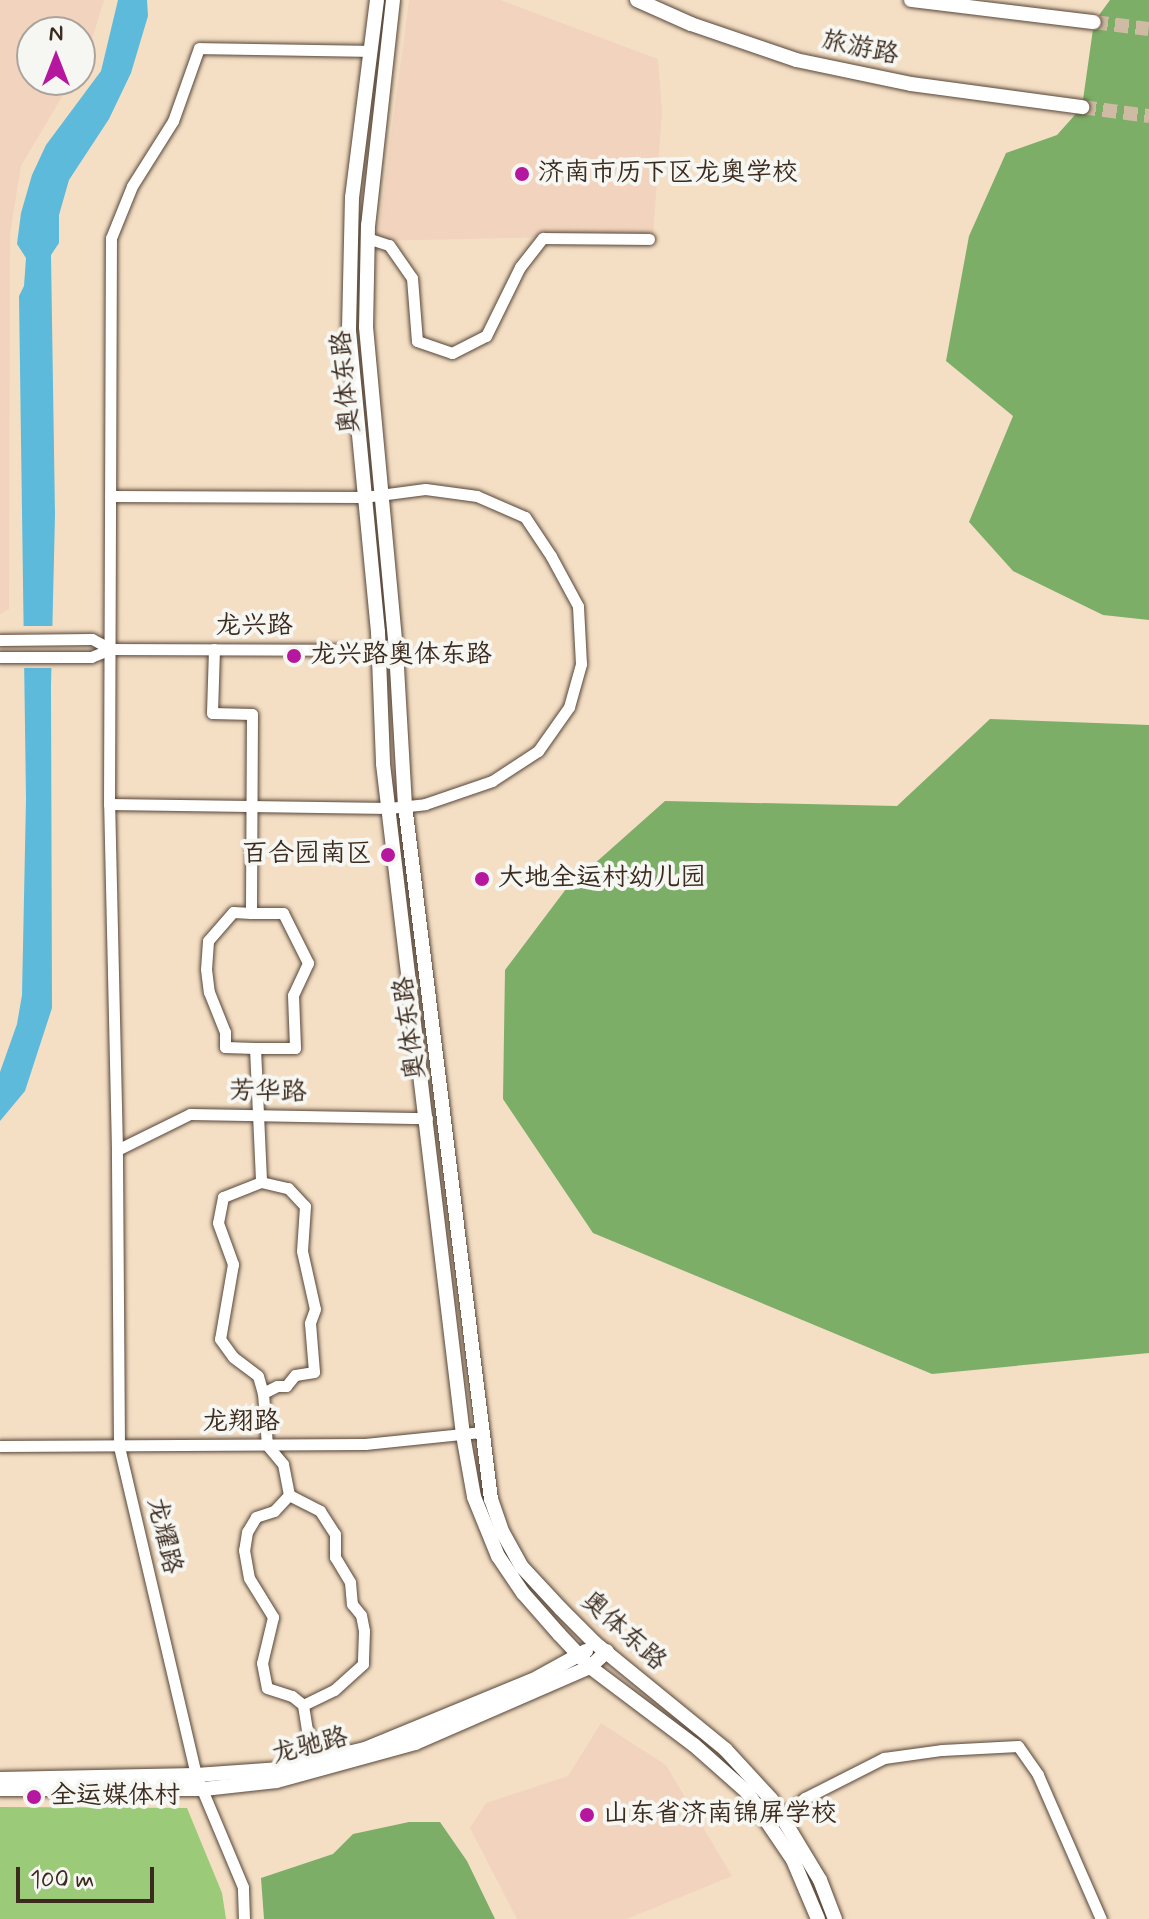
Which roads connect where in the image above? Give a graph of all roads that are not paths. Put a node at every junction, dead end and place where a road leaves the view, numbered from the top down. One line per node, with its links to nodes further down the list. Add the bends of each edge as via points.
1 (377, 0): 6 (main road)
2 (393, 0): 8 (main road, 奥体东路)
3 (637, 0): 7 (main road, 旅游路, via 796,60 911,84)
4 (911, 0): 5 (main road)
5 (1094, 22)
6 (370, 51): 11 (street, 龙耀路, via 199,48 173,121 132,186 111,238); 12 (main road, via 347,289)
7 (1082, 107)
8 (367, 238): 9 (street, via 389,245 412,278 417,341 452,353 486,336 520,267 543,238); 10 (main road, 奥体东路, via 366,327)
9 (649, 239)
10 (381, 492): 12 (street); 17 (main road, 奥体东路); 20 (street, via 425,489 477,496 525,517 578,606 581,664 569,707 538,751 492,781 425,804)
11 (110, 496): 12 (street); 14 (street, 龙耀路)
12 (364, 497): 16 (main road)
13 (0, 640): 14 (street, 龙兴路, via 92,639)
14 (111, 649): 15 (street, 龙兴路); 18 (street, 龙兴路, via 91,657); 19 (street, 龙耀路)
15 (214, 649): 16 (street, 龙兴路); 22 (street, via 212,713 252,714)
16 (377, 649): 17 (street, 龙兴路); 21 (main road)
17 (396, 650): 20 (main road, 奥体东路)
18 (0, 657)
19 (109, 804): 21 (street); 26 (street, 龙耀路)
20 (405, 805): 21 (street); 29 (main road, 奥体东路)
21 (389, 808): 25 (main road)
22 (251, 913): 23 (street, via 233,912 208,941 206,969 225,1047); 23 (street, via 283,913 308,963 293,995 295,1048)
23 (255, 1048): 24 (street)
24 (257, 1115): 25 (street, 芳华路); 26 (street, 芳华路, via 190,1114); 27 (street)
25 (427, 1118): 30 (main road)
26 (117, 1150): 33 (street, 龙耀路)
27 (261, 1182): 28 (street, via 223,1197 218,1223 233,1264 220,1339 258,1376); 28 (street, via 288,1188 305,1206 302,1251 315,1309 310,1323 314,1372 295,1375 286,1386)
28 (263, 1393): 31 (street)
29 (482, 1432): 30 (street, 龙翔路); 35 (main road, 奥体东路, via 491,1499 503,1533 522,1567)
30 (463, 1435): 31 (street, 龙翔路); 36 (main road, via 474,1497 498,1556 523,1593)
31 (267, 1445): 33 (street, 龙翔路); 34 (street, via 283,1464)
32 (0, 1446): 33 (street, 龙翔路)
33 (119, 1446): 39 (street, 龙耀路)
34 (289, 1495): 37 (street, via 274,1511 256,1517 247,1532 244,1562 273,1617 262,1653 267,1688); 37 (street, via 320,1511 335,1534 335,1557 350,1582 352,1604 364,1631 363,1664 334,1690)
35 (601, 1647): 36 (main road, 龙驰路); 43 (main road, 奥体东路, via 725,1749)
36 (585, 1662): 38 (main road, 龙驰路, via 365,1749); 42 (main road, 龙驰路, via 415,1743 277,1781); 45 (main road, via 747,1792 793,1860)
37 (303, 1705): 38 (street)
38 (321, 1760): 39 (main road, 龙驰路, via 281,1769)
39 (196, 1775): 40 (main road, 龙驰路); 42 (street, 龙耀路)
40 (0, 1779)
41 (0, 1789): 42 (main road, 龙驰路)
42 (204, 1789): 44 (street, 龙耀路, via 243,1887)
43 (782, 1817): 46 (main road, 奥体东路, via 820,1880); 47 (street, via 805,1798 884,1758 1018,1746 1038,1775)
44 (244, 1919)
45 (818, 1919)
46 (835, 1919)
47 (1101, 1919)

